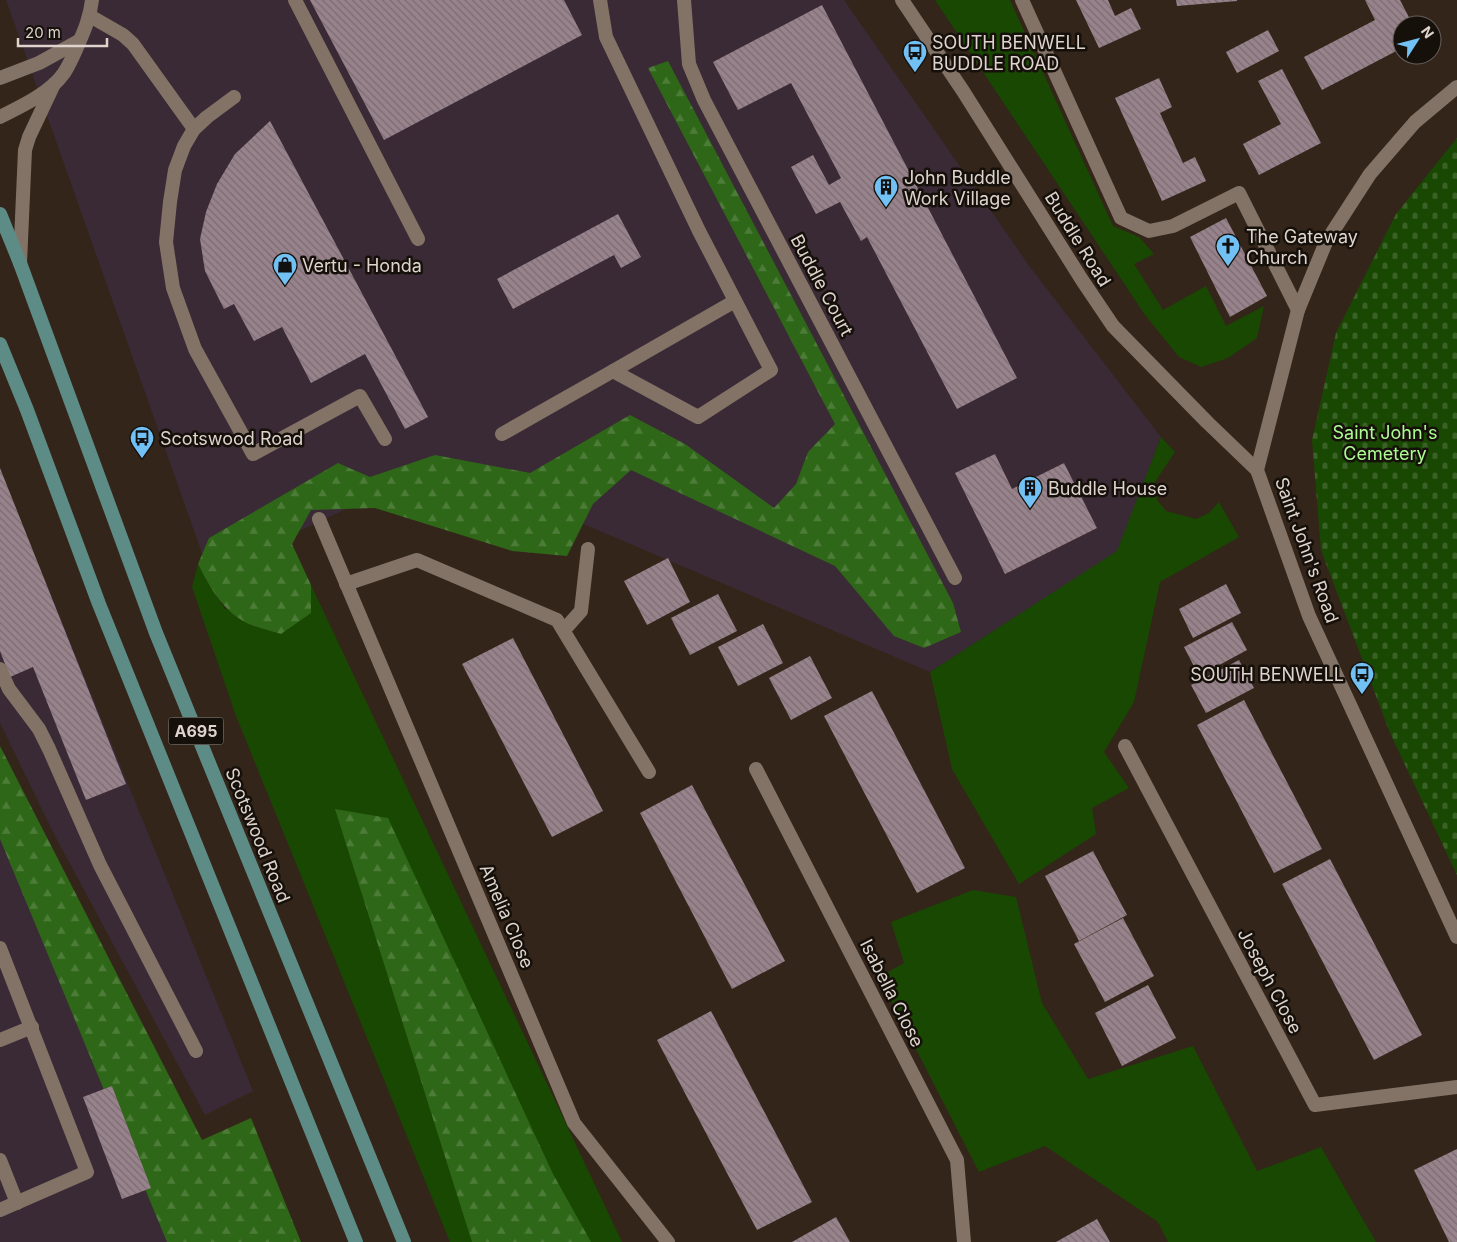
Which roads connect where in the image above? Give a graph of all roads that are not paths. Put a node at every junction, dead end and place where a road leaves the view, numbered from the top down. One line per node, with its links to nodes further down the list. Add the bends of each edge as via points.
1 (92, 0): 7 (street)
2 (295, 0): 16 (street)
3 (600, 0): 18 (street, via 606,37)
4 (684, 0): 27 (street, Buddle Court, via 690,64 704,100)
5 (902, 0): 24 (street, Buddle Road, via 1112,326)
6 (1022, 0): 19 (street, via 1121,218 1149,231 1173,226 1240,193)
7 (90, 16): 8 (street); 14 (street, via 133,44)
8 (79, 42): 9 (street, via 39,63); 10 (street, via 64,73)
9 (0, 78)
10 (54, 84): 13 (street); 17 (street, via 25,150)
11 (1457, 87): 19 (street, Saint John's Road, via 1415,122 1370,174 1326,242)
12 (234, 97): 14 (street)
13 (0, 117)
14 (194, 129): 23 (street, via 176,170 170,202 166,242 173,288 195,349 253,454 360,396)
15 (0, 214): 17 (main road, Scotswood Road / A695)
16 (418, 239)
17 (20, 263): 44 (main road, Scotswood Road / A695, via 156,633)
18 (735, 301): 21 (street); 21 (street, via 771,370 698,417)
19 (1298, 310): 24 (street, Saint John's Road)
20 (0, 344): 43 (main road, A695, via 100,604)
21 (613, 371): 22 (street)
22 (502, 434)
23 (385, 439)
24 (1257, 470): 34 (street, Saint John's Road, via 1309,616)
25 (319, 519): 28 (street, Amelia Close)
26 (588, 549): 29 (street, via 581,611)
27 (955, 578)
28 (346, 584): 29 (street, via 417,560 558,620); 45 (street, Amelia Close, via 574,1123)
29 (564, 630): 33 (street)
30 (0, 669): 38 (street, via 9,689 42,736 100,865)
31 (1125, 746): 39 (street, Joseph Close, via 1315,1105)
32 (756, 769): 46 (street, Isabella Close, via 958,1160)
33 (649, 772)
34 (1457, 937)
35 (0, 948): 36 (street)
36 (32, 1027): 37 (street); 41 (street, via 87,1172)
37 (0, 1040)
38 (196, 1052)
39 (1457, 1087)
40 (0, 1160): 41 (street)
41 (17, 1203): 42 (street)
42 (0, 1210)
43 (356, 1242)
44 (404, 1242)
45 (668, 1242)
46 (964, 1242)

